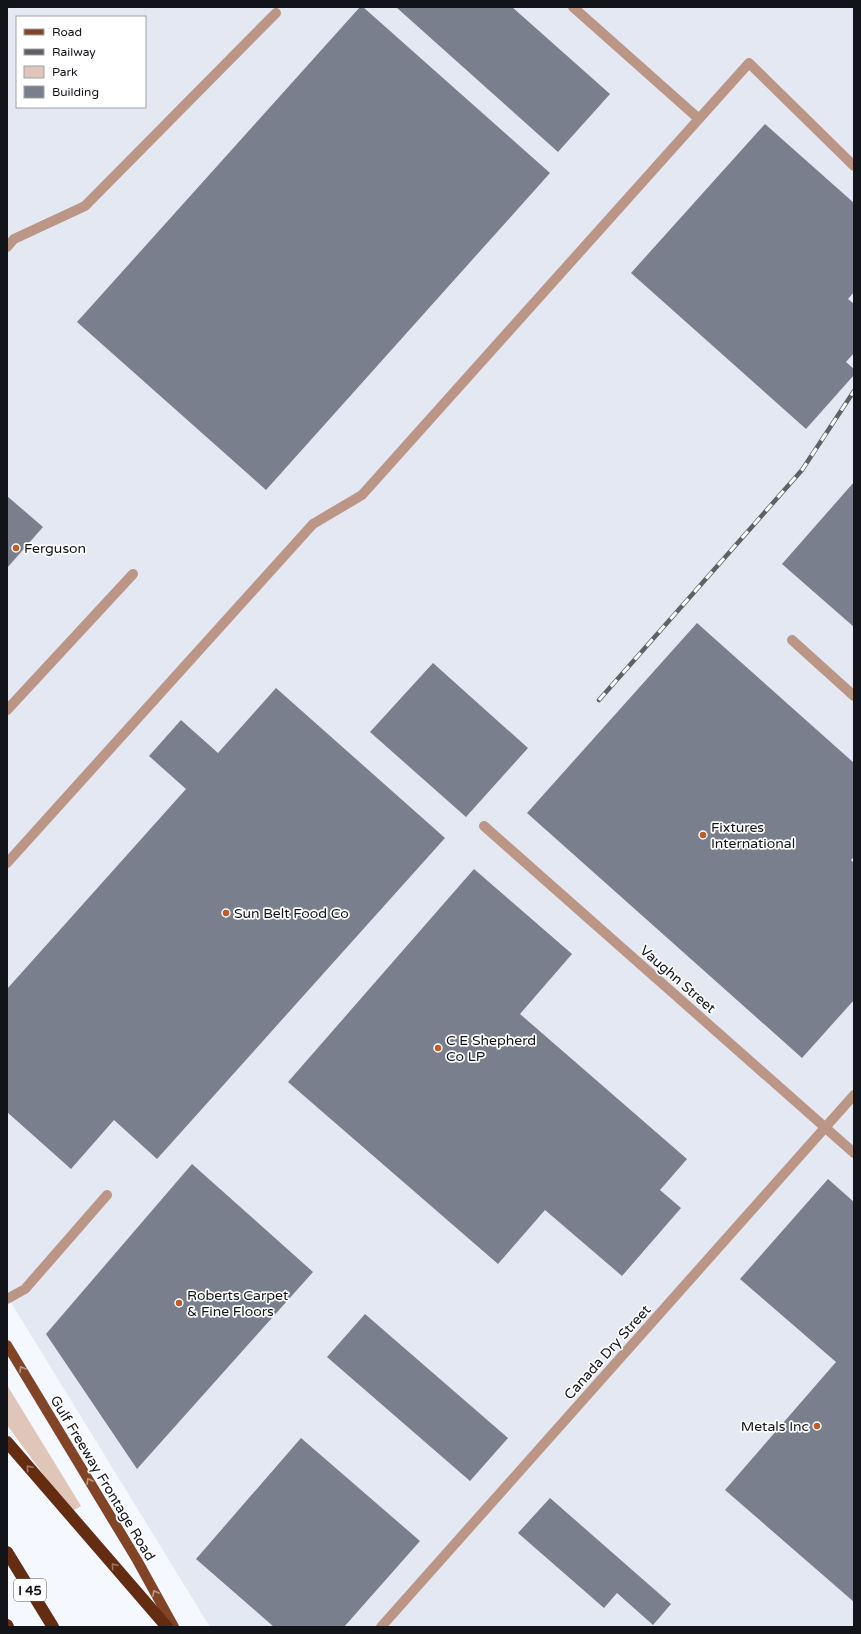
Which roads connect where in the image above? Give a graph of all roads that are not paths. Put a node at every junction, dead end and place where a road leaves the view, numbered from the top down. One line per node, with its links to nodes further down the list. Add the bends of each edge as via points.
1 (573, 7): 3 (street)
2 (276, 13): 5 (street, via 85,206 14,239)
3 (699, 119): 4 (street, via 749,63); 11 (street, via 362,495 313,524)
4 (854, 166)
5 (7, 247)
6 (133, 574): 9 (street)
7 (792, 640): 8 (street)
8 (854, 696)
9 (7, 710)
10 (484, 826): 13 (street, Vaughn Street)
11 (7, 863)
12 (854, 1095): 13 (street, Canada Dry Street)
13 (825, 1127): 14 (street, Vaughn Street); 23 (street, Canada Dry Street)
14 (854, 1153)
15 (107, 1195): 16 (street, via 25,1289)
16 (7, 1299)
17 (7, 1345): 22 (main road, Gulf Freeway Frontage Road, one-way to 17, via 137,1560)
18 (7, 1442): 21 (highway, one-way to 18)
19 (7, 1552): 20 (highway, I 45)
20 (53, 1627)
21 (167, 1627)
22 (174, 1627)
23 (381, 1627)

